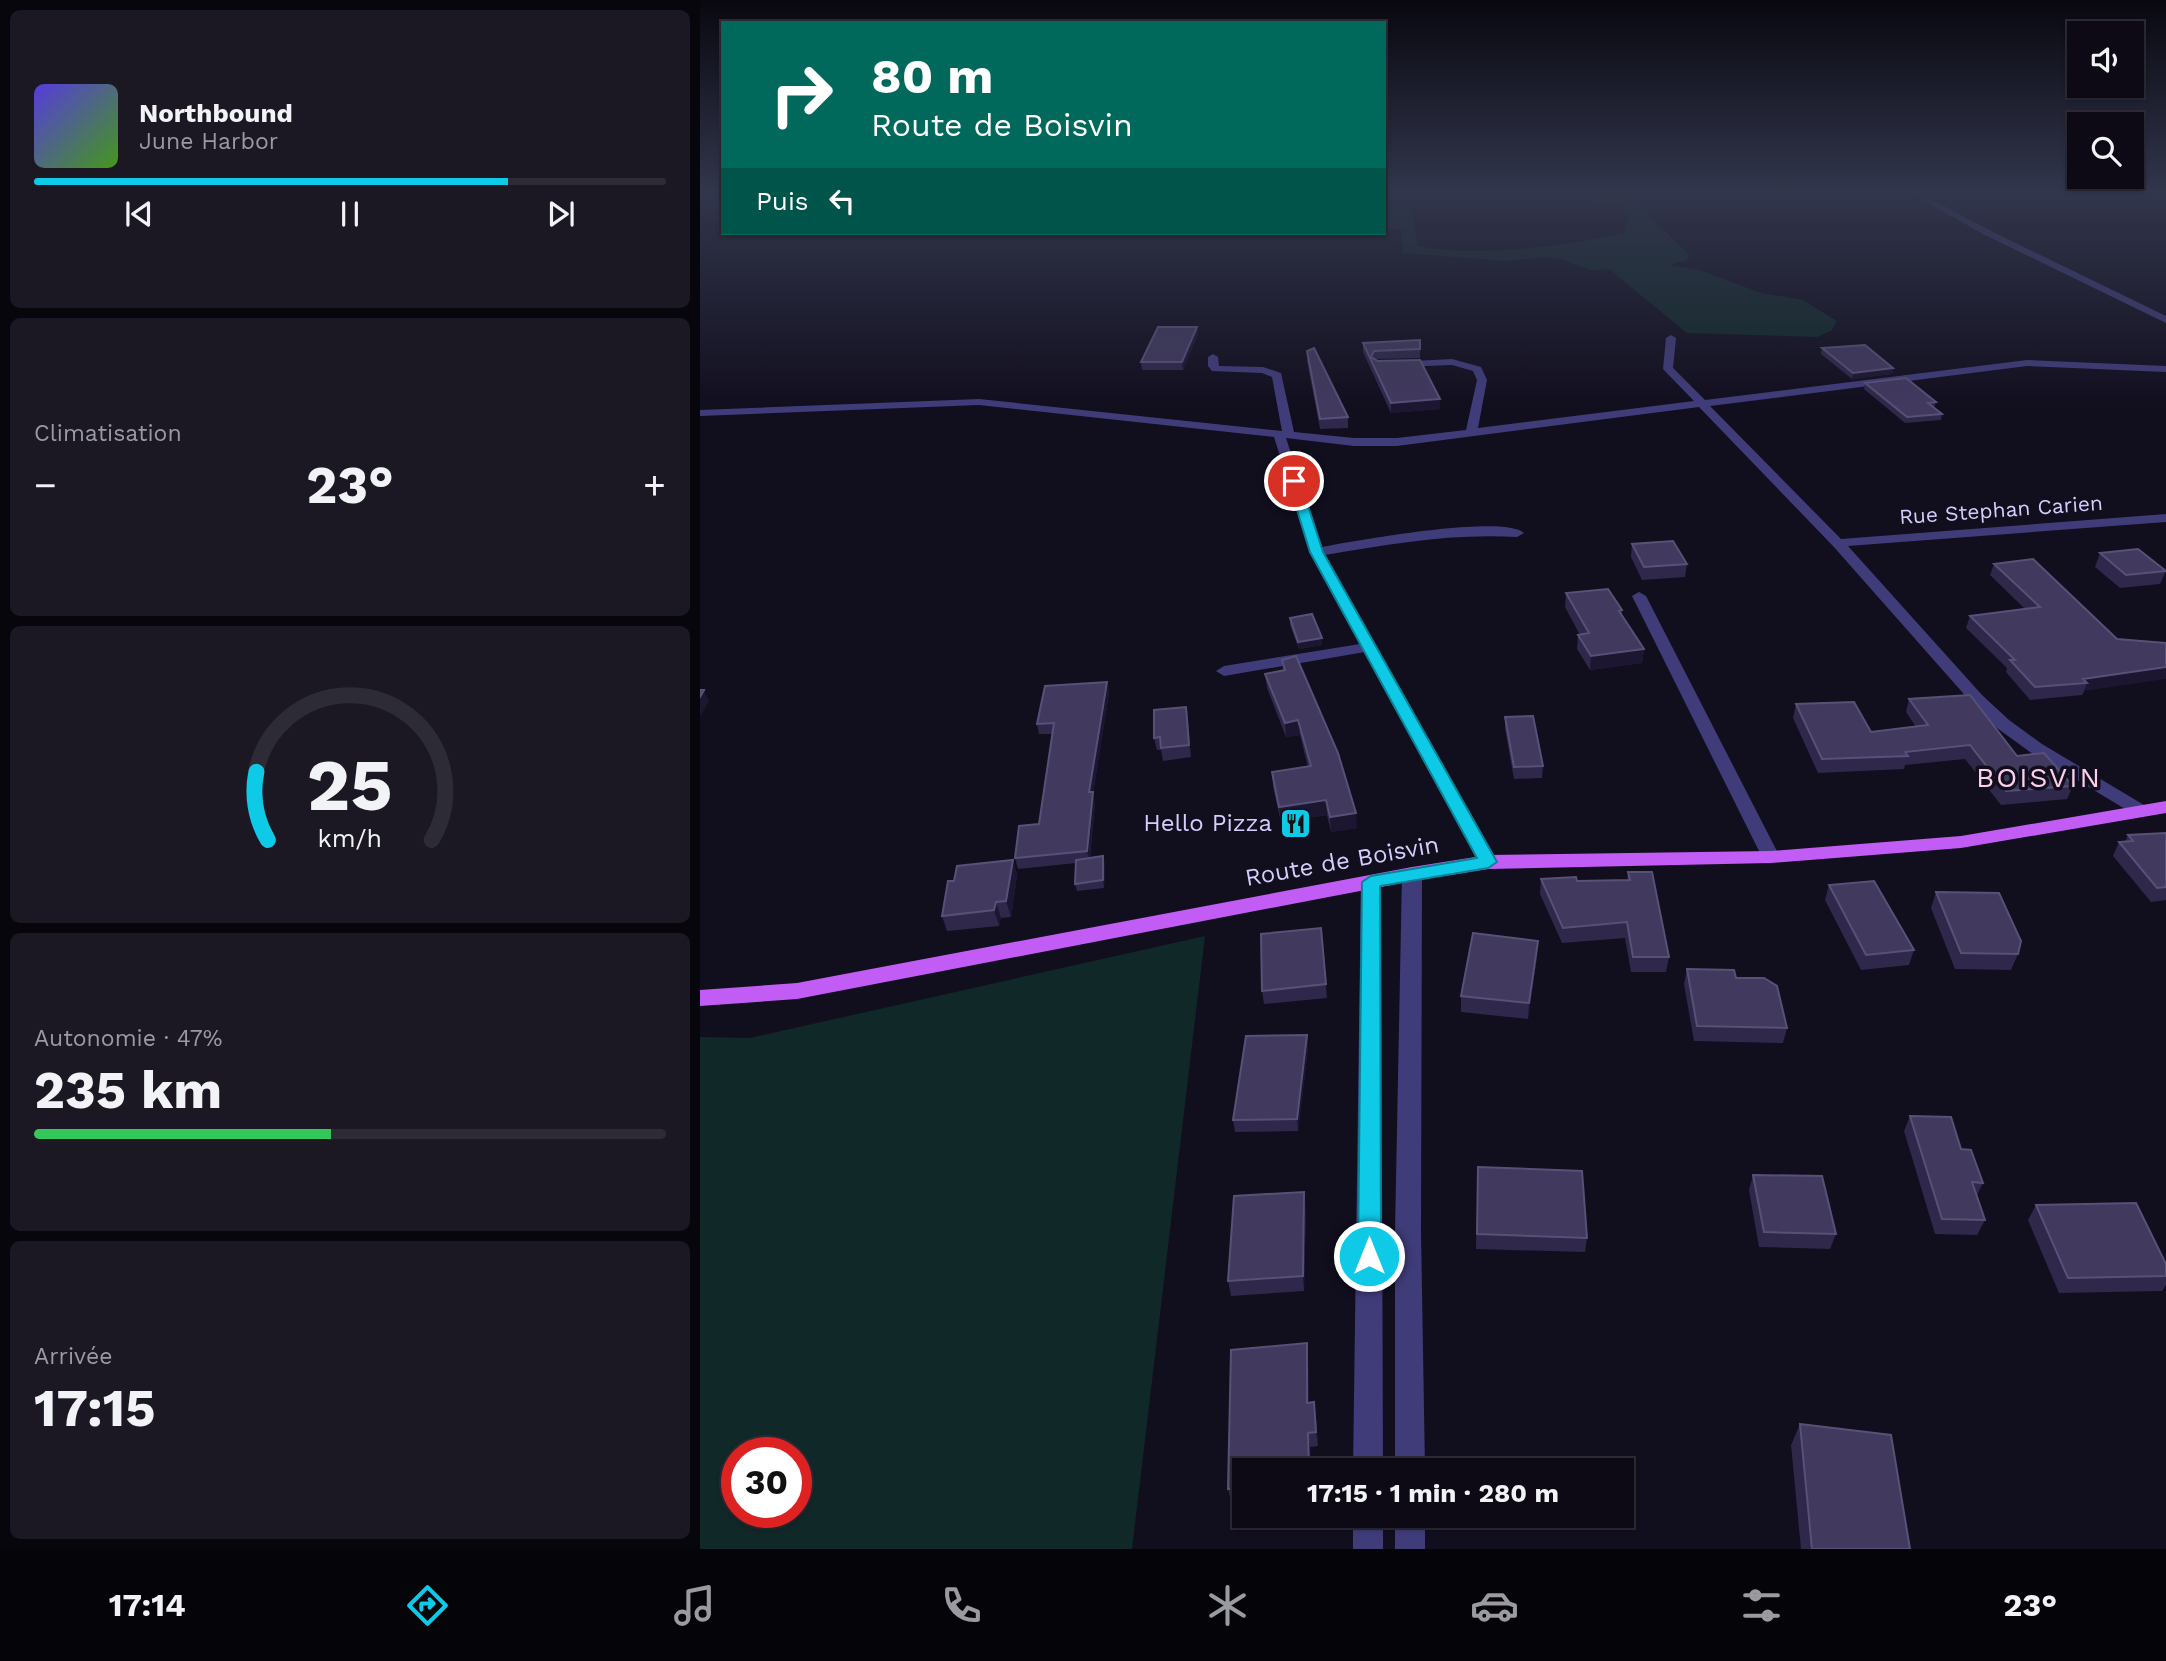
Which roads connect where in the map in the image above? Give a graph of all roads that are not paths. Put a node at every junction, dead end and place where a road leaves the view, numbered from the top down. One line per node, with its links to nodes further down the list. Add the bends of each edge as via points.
1 (2051, 263): 2 (street)
2 (2166, 320)
3 (1671, 338): 7 (street, via 1668,369)
4 (1213, 357): 10 (street, via 1216,369 1263,370 1277,375)
5 (1390, 364): 9 (street, via 1452,362 1477,369 1482,380)
6 (2166, 369): 7 (street, via 2027,363)
7 (1703, 404): 9 (street); 13 (street)
8 (700, 413): 10 (street, via 979,402)
9 (1472, 431): 10 (street, via 1387,442)
10 (1284, 435): 14 (street)
11 (2166, 518): 13 (street, Rue Stephan Carien)
12 (1517, 533): 14 (street, via 1425,534)
13 (1838, 543): 19 (street, via 2003,724)
14 (1317, 552): 16 (street)
15 (1639, 596): 20 (street)
16 (1370, 647): 17 (street); 21 (street)
17 (1224, 671)
18 (2166, 807): 19 (main road, Route de Boisvin)
19 (2143, 812): 20 (main road, Route de Boisvin, via 1961,842)
20 (1771, 857): 21 (main road, Route de Boisvin)
21 (1488, 862): 22 (main road, Route de Boisvin)
22 (1412, 874): 23 (main road, Route de Boisvin); 26 (street)
23 (1371, 882): 24 (main road, Route de Boisvin, via 797,991); 25 (street)
24 (700, 998)
25 (1368, 1458)
26 (1410, 1458)
27 (1368, 1528): 29 (street)
28 (1410, 1528): 30 (street)
29 (1368, 1549)
30 (1410, 1549)

